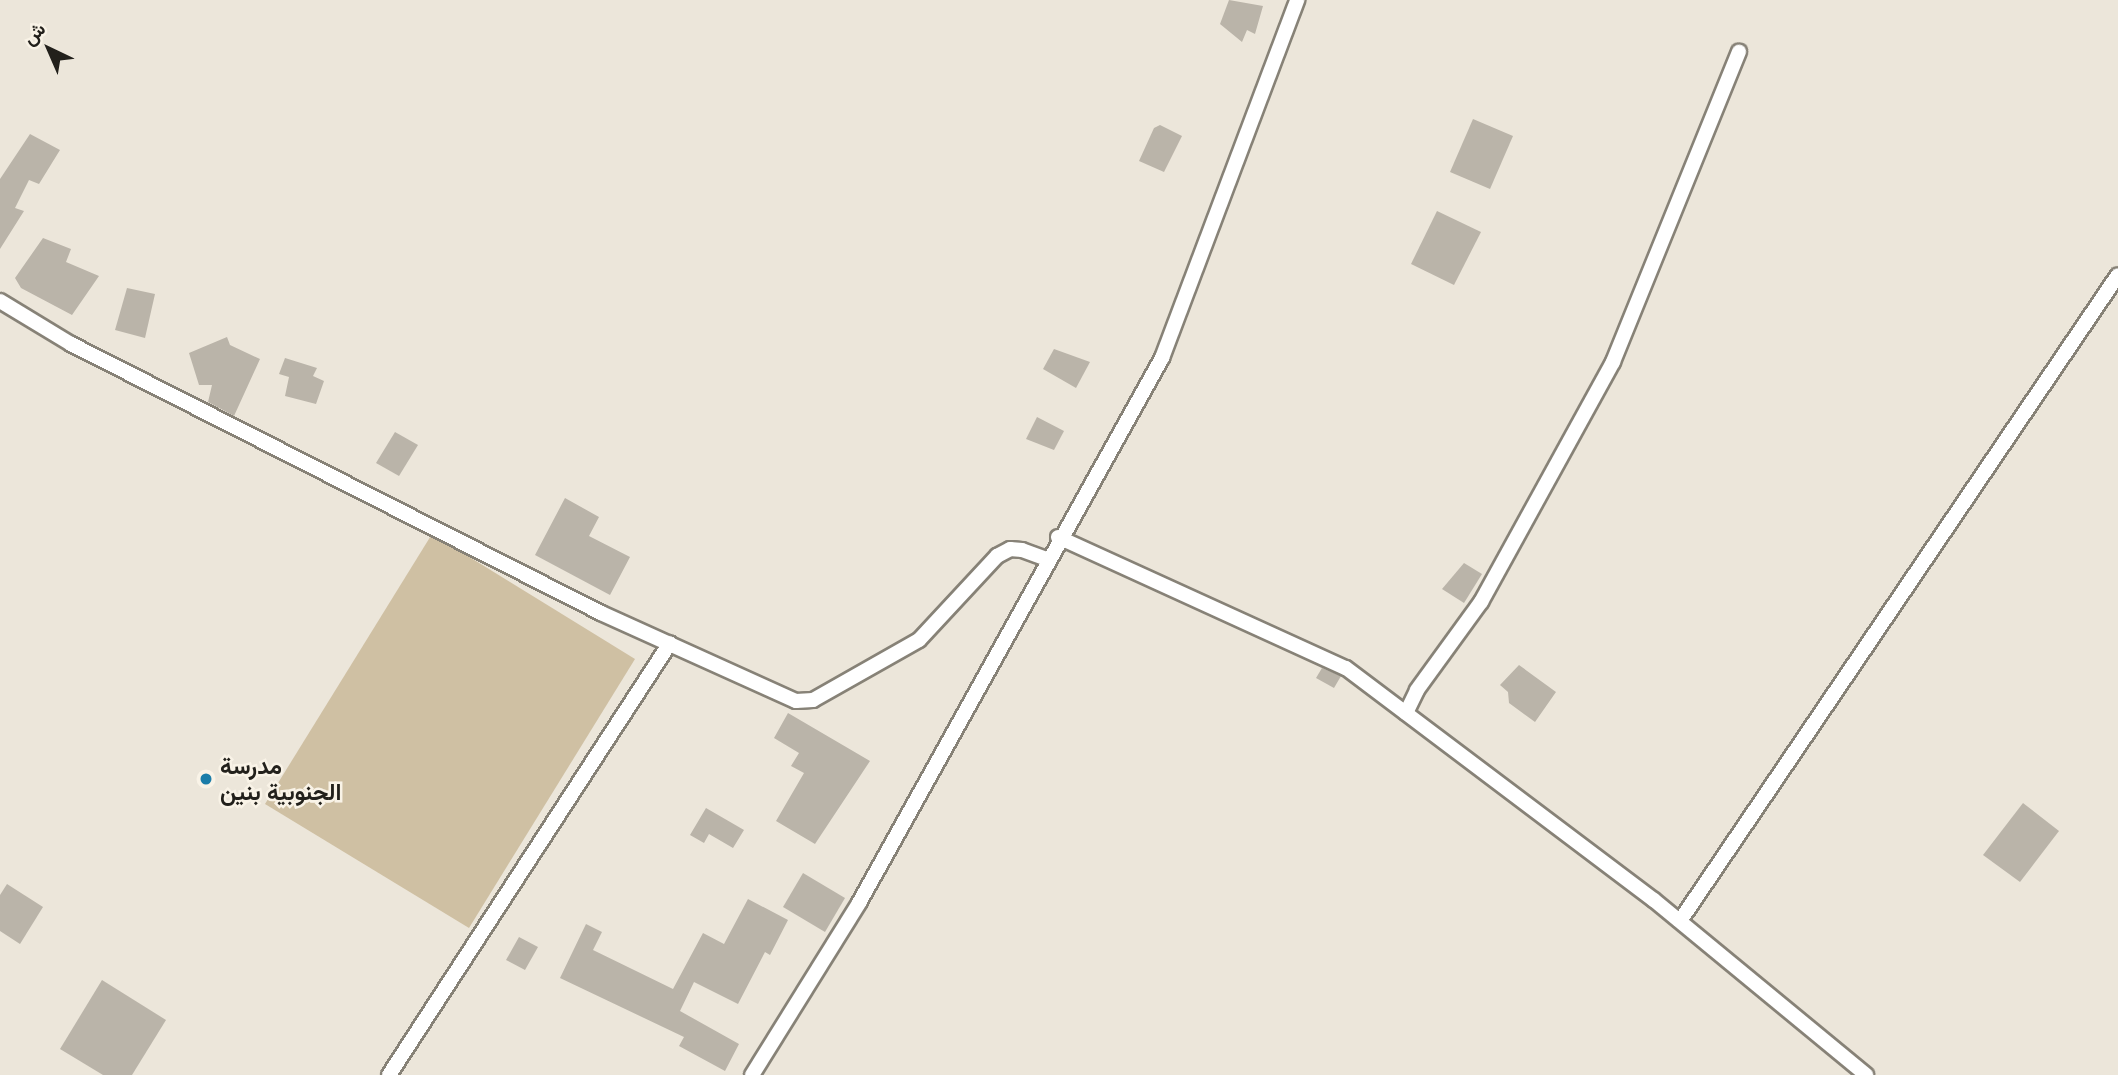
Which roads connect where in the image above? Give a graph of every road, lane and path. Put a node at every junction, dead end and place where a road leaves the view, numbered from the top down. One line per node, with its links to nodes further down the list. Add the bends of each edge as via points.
1 (1297, 0): 5 (street, via 1162,358)
2 (1738, 52): 8 (street, via 1613,362 1481,602 1417,690)
3 (2118, 275): 9 (street)
4 (0, 301): 7 (street, via 71,344)
5 (1058, 537): 6 (street); 8 (street, via 1323,654)
6 (1047, 559): 7 (street, via 1023,550 997,556 919,640 813,700 779,696); 11 (street, via 859,903)
7 (670, 643): 10 (street)
8 (1406, 713): 9 (street)
9 (1679, 921): 12 (street)
10 (389, 1075)
11 (752, 1075)
12 (1866, 1075)

